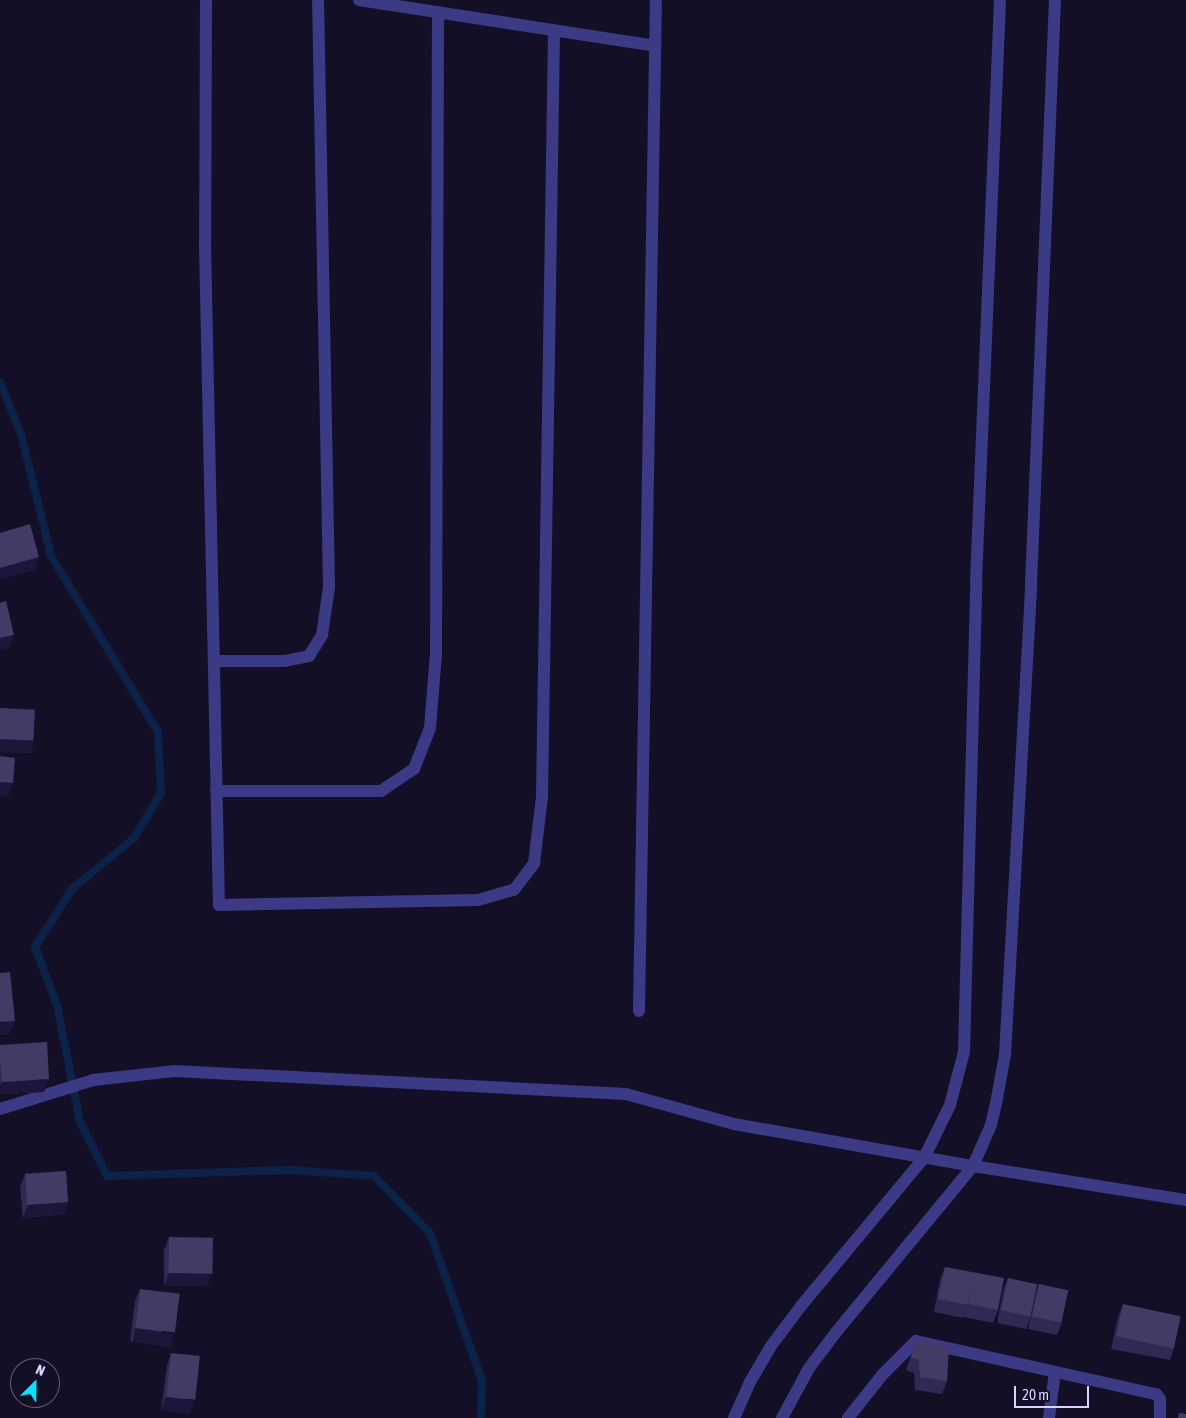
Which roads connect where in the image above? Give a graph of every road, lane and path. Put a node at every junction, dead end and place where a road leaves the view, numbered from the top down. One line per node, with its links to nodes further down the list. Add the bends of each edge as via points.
1 (206, 0): 10 (street, via 205,244)
2 (318, 0): 10 (street, via 329,587 322,635 309,656 285,661)
3 (359, 0): 7 (street)
4 (656, 0): 9 (street)
5 (1000, 0): 14 (street, via 976,581 964,1052 953,1097)
6 (1055, 0): 15 (street, via 1031,584 1005,1055 991,1125)
7 (438, 12): 8 (street); 11 (street, via 436,653 430,728 414,770 381,791)
8 (554, 30): 9 (street); 11 (street, via 542,797 534,863 514,890 478,900 219,905)
9 (655, 46): 12 (street)
10 (214, 661): 11 (street)
11 (216, 791)
12 (639, 1011)
13 (0, 1109): 14 (street, via 92,1080 174,1071 626,1094 734,1124)
14 (924, 1158): 15 (street); 18 (street, via 770,1346)
15 (973, 1166): 16 (street); 19 (street, via 837,1331 809,1368)
16 (1186, 1200)
17 (1055, 1372): 20 (street, via 916,1341 883,1374); 21 (street); 22 (street, via 1156,1394 1160,1399)
18 (734, 1418)
19 (782, 1418)
20 (848, 1418)
21 (1050, 1418)
22 (1160, 1418)

